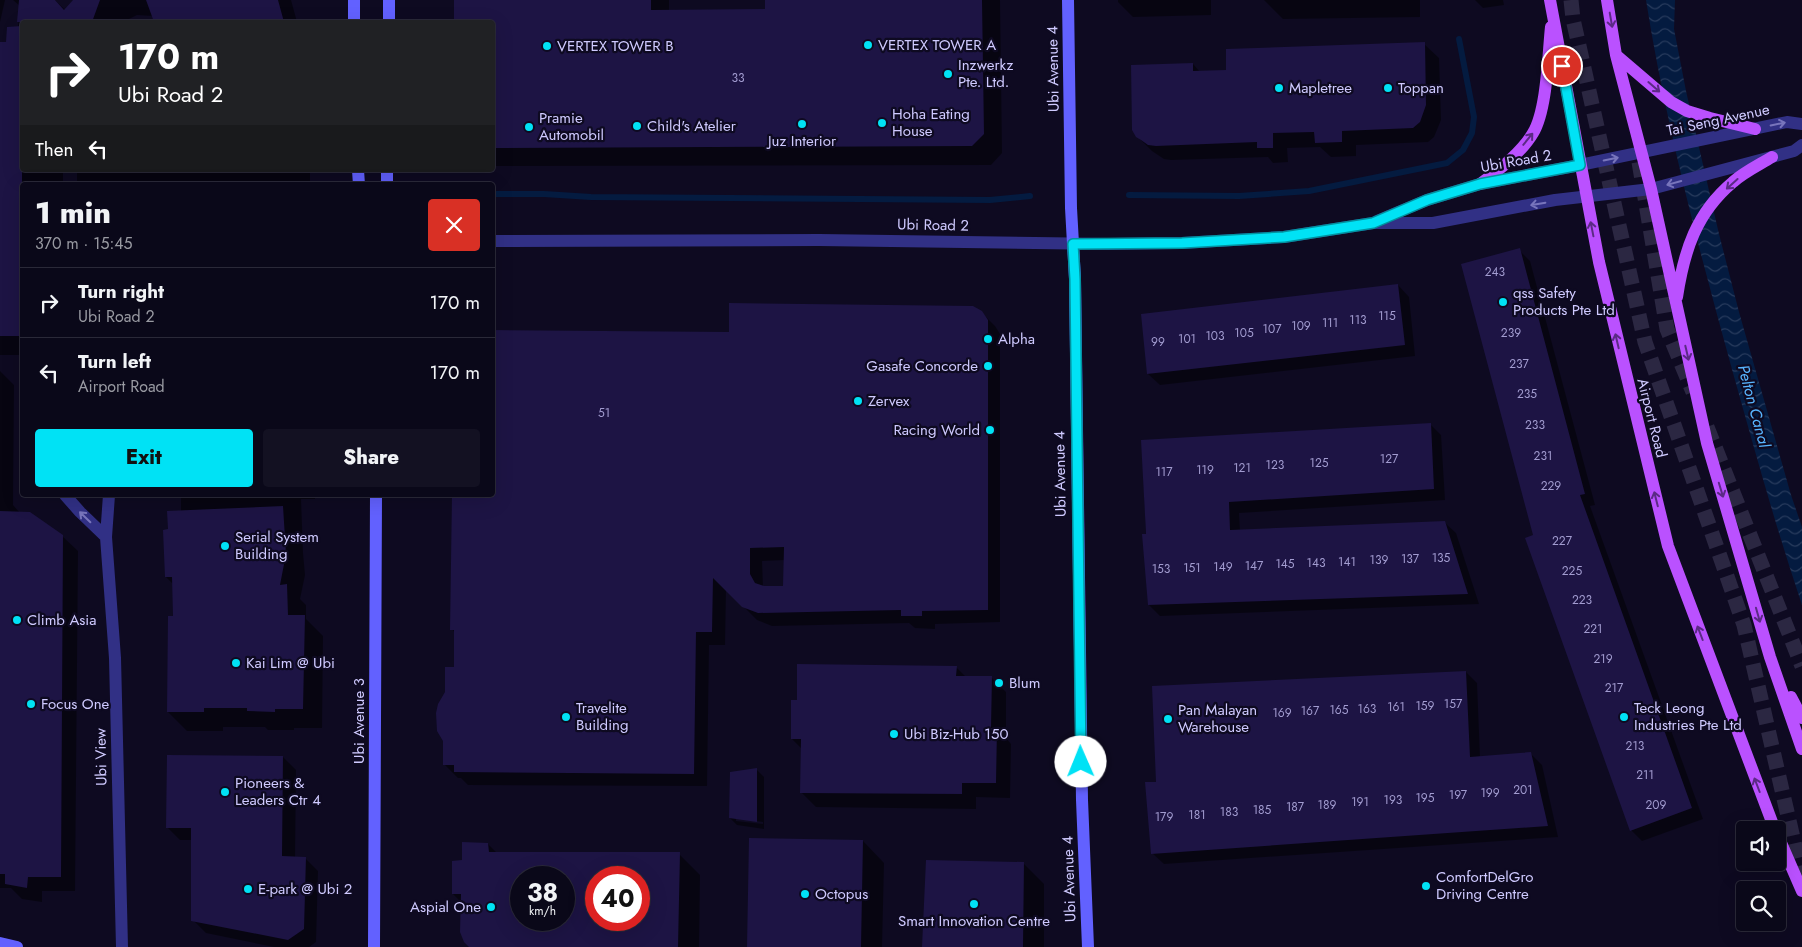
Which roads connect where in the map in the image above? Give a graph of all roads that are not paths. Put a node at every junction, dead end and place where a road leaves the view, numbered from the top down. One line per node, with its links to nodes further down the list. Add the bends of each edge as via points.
1 (354, 0): 6 (street)
2 (389, 0): 7 (street)
3 (1068, 0): 20 (street, Ubi Avenue 4)
4 (1607, 0): 8 (main road, one-way to 8)
5 (1551, 6): 14 (main road, Airport Road); 15 (main road, one-way to 5, via 1503,167 1534,133 1543,108)
6 (354, 20)
7 (389, 20)
8 (1616, 56): 10 (main road, one-way to 10, via 1671,102 1687,111); 12 (main road)
9 (1802, 124): 10 (street, Tai Seng Avenue, one-way to 9, via 1787,122)
10 (1755, 128): 12 (street, Tai Seng Avenue)
11 (1802, 145): 13 (street, via 1794,151)
12 (1641, 153): 14 (street, Ubi Road 2, one-way to 12); 16 (main road)
13 (1772, 157): 16 (street, one-way to 16); 21 (main road, one-way to 21, via 1733,182 1698,221 1680,274)
14 (1580, 165): 15 (street, Ubi Road 2); 17 (main road, Airport Road)
15 (1480, 184): 18 (street, Ubi Road 2, via 1427,200)
16 (1651, 189): 17 (street, Ubi Road 2); 21 (main road)
17 (1586, 197): 18 (street, Ubi Road 2, one-way to 18, via 1433,223); 29 (main road, Airport Road, one-way to 17, via 1668,546 1621,358)
18 (1373, 223): 20 (street, Ubi Road 2, via 1284,237 1182,243)
19 (495, 241): 20 (street, Ubi Road 2, via 829,240)
20 (1073, 244): 36 (street, Ubi Avenue 4, via 1082,790)
21 (1676, 305): 26 (main road, one-way to 26, via 1707,443)
22 (67, 497): 25 (street, one-way to 22)
23 (109, 497): 25 (street, Ubi View)
24 (376, 497): 35 (street, Ubi Avenue 3)
25 (106, 537): 34 (street, Ubi View, via 114,658)
26 (1770, 657): 27 (main road); 28 (main road)
27 (1802, 718)
28 (1802, 749)
29 (1772, 821)
30 (1786, 855): 31 (main road)
31 (1802, 892)
32 (0, 943): 33 (street)
33 (17, 947)
34 (122, 947)
35 (374, 947)
36 (1088, 947)

